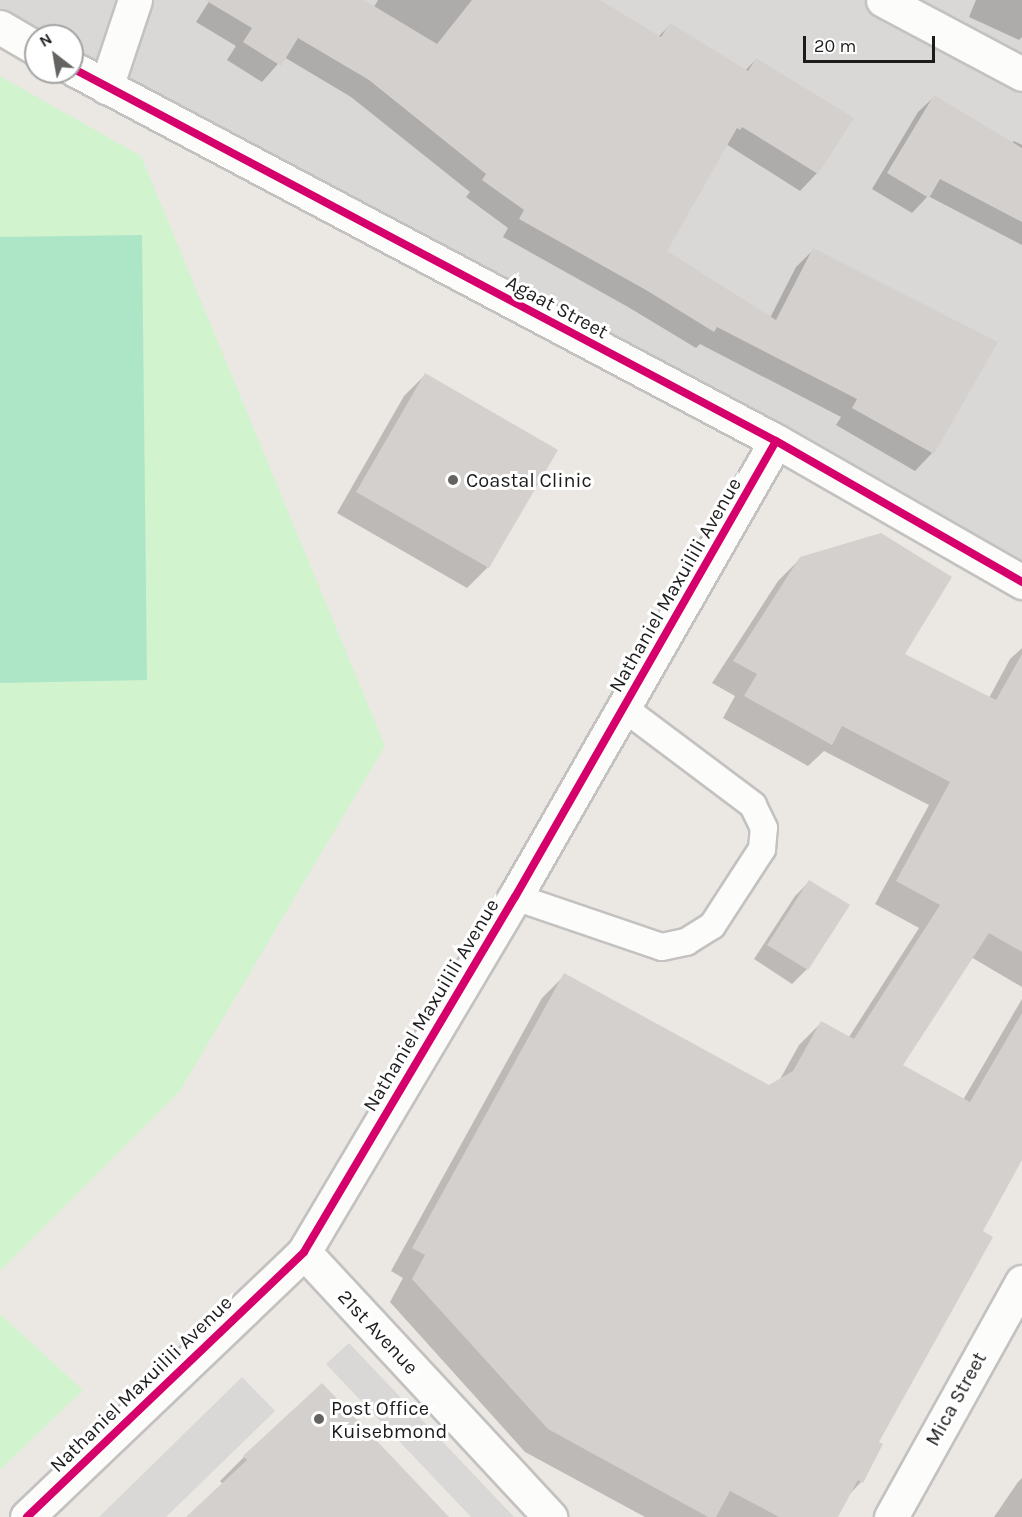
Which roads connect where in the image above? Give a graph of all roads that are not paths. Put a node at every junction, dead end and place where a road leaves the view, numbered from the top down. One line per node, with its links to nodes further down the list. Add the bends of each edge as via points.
1 (135, 0): 7 (street)
2 (883, 0): 5 (street)
3 (0, 27): 4 (street)
4 (24, 41)
5 (1022, 74)
6 (84, 75): 7 (street, Agaat Street)
7 (106, 87): 8 (street, Agaat Street)
8 (776, 441): 9 (street, Agaat Street); 10 (street, Nathaniel Maxuilili Avenue)
9 (1022, 582)
10 (624, 708): 11 (street, Nathaniel Maxuilili Avenue); 11 (lane, via 753,805 764,828 762,849 712,926 686,942 662,946)
11 (515, 897): 12 (street, Nathaniel Maxuilili Avenue)
12 (304, 1252): 14 (street, Nathaniel Maxuilili Avenue); 15 (street, 21st Avenue)
13 (1022, 1282): 16 (street, Mica Street)
14 (27, 1517)
15 (550, 1517)
16 (891, 1517)

